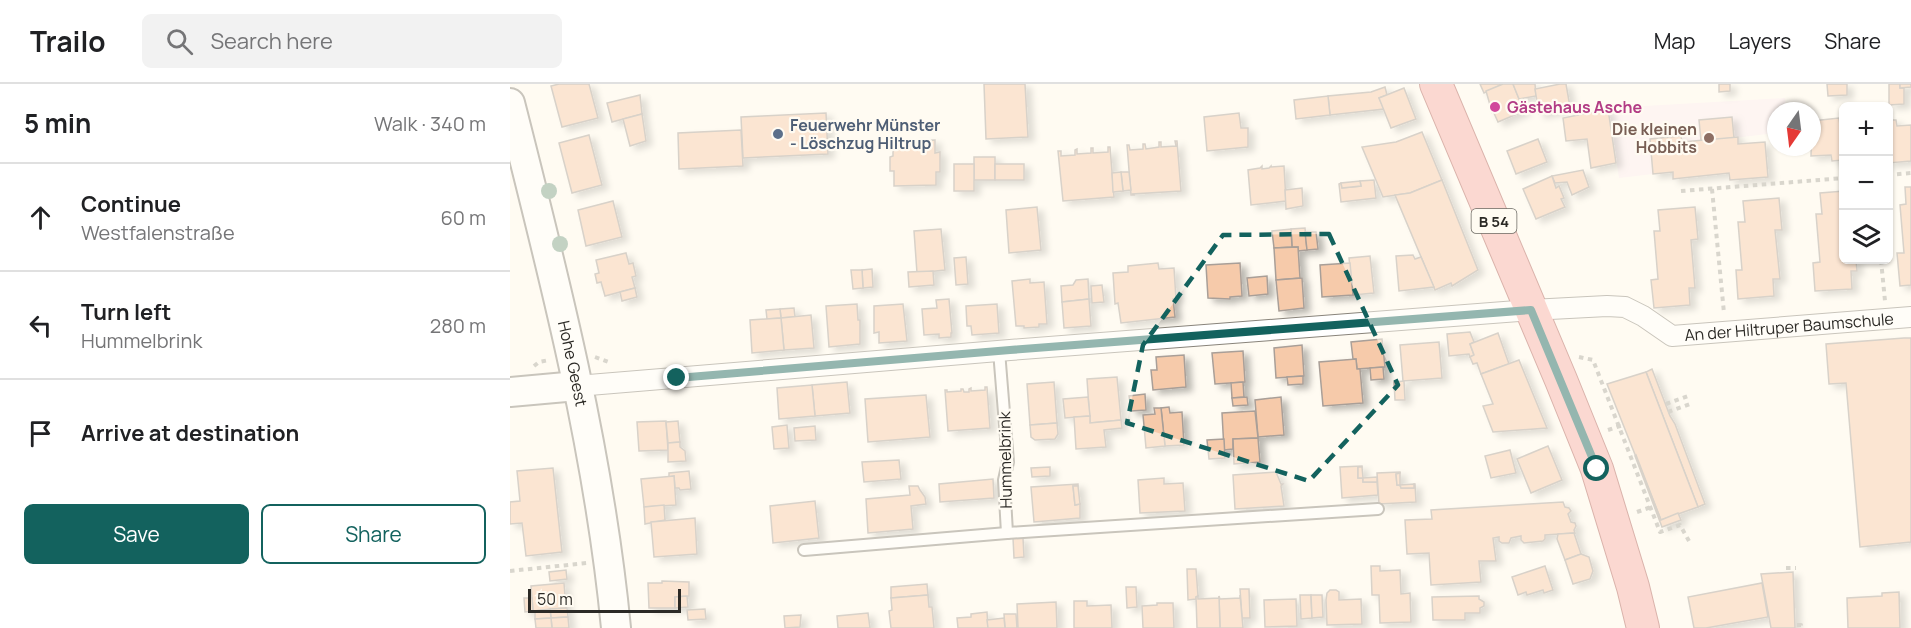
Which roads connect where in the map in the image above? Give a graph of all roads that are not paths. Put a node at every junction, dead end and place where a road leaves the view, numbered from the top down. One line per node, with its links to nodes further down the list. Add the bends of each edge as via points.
1 (1436, 84): 3 (main road, B 54)
2 (510, 104): 6 (street, Hohe Geest)
3 (1531, 310): 4 (street, An der Hiltruper Baumschule, via 1625,307 1672,336); 5 (street); 11 (main road, B 54, via 1597,469 1633,587)
4 (1911, 317)
5 (999, 351): 6 (street); 9 (lane, Hummelbrink, via 1008,462 1004,480)
6 (577, 386): 7 (street); 12 (street, Hohe Geest, via 610,560)
7 (510, 392)
8 (1378, 509): 9 (lane)
9 (1007, 533): 10 (lane)
10 (804, 550)
11 (1640, 627)
12 (616, 628)

